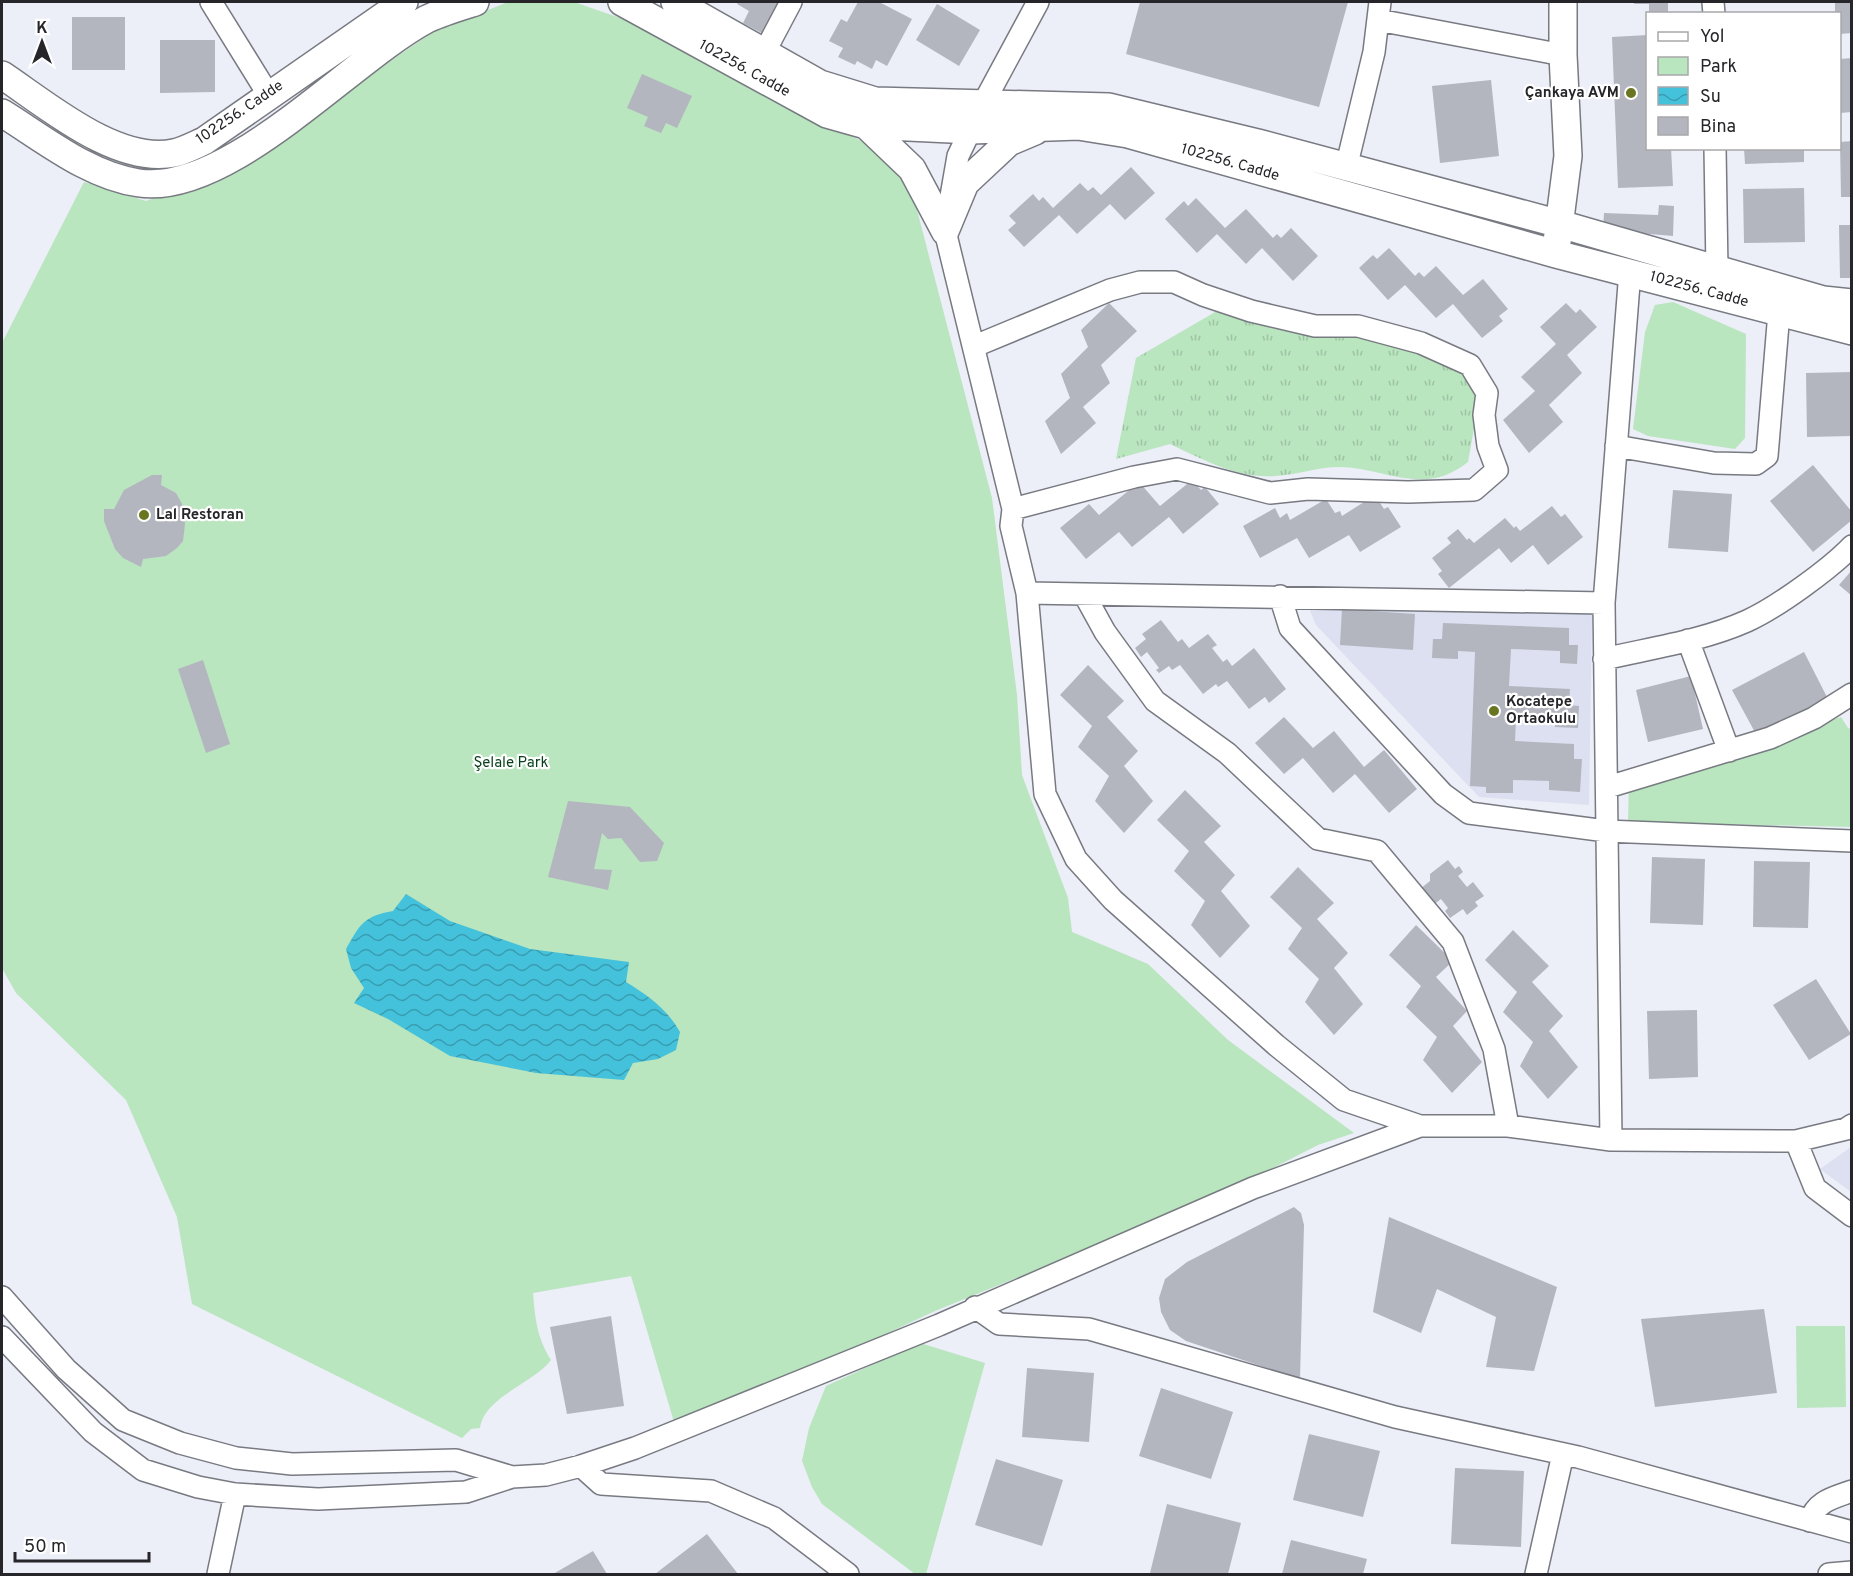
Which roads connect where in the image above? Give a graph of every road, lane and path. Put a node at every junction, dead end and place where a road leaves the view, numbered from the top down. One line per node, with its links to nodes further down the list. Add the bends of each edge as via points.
1 (211, 2): 13 (street)
2 (404, 2): 13 (street, 102256. Cadde)
3 (475, 2): 15 (street, 102256. Cadde, via 418,25 226,163 172,181 140,183 103,174)
4 (621, 2): 16 (street, 102256. Cadde, via 826,114)
5 (675, 2): 10 (street, 102256. Cadde)
6 (791, 2): 10 (street)
7 (1038, 2): 14 (street)
8 (1563, 2): 11 (street)
9 (1379, 11): 11 (street); 20 (street, via 1374,52)
10 (764, 53): 14 (street, 102256. Cadde, via 820,84 875,101)
11 (1563, 55): 21 (street, via 1568,156)
12 (2, 75): 13 (street, 102256. Cadde, via 104,141 143,154 175,153 204,141)
13 (268, 94)
14 (983, 104): 18 (street); 20 (street, 102256. Cadde, via 1109,106)
15 (2, 113)
16 (866, 125): 18 (street, 102256. Cadde); 22 (street, via 912,169)
17 (1044, 127): 18 (street, 102256. Cadde); 22 (street, via 1009,142 965,183); 23 (street, 102256. Cadde, via 1078,126 1128,134)
18 (972, 130): 22 (street, via 958,156)
19 (1715, 150): 24 (street)
20 (1346, 168): 21 (street, 102256. Cadde)
21 (1560, 224): 23 (street); 24 (street, 102256. Cadde)
22 (945, 231): 29 (street)
23 (1556, 254): 25 (street, 102256. Cadde)
24 (1717, 270): 26 (street, 102256. Cadde, via 1823,300)
25 (1630, 271): 27 (street, 102256. Cadde); 30 (street)
26 (1851, 303)
27 (1779, 312): 28 (street, 102256. Cadde); 30 (street, via 1767,456 1756,464 1714,463)
28 (1851, 331)
29 (975, 346): 31 (street); 31 (street, via 1110,290 1140,282 1174,282 1251,311 1315,326 1358,326 1421,342 1470,365 1487,393 1484,415 1488,446 1497,471 1474,490 1308,489 1270,493 1177,469)
30 (1616, 446): 36 (street)
31 (1013, 509): 33 (street, via 1011,526)
32 (1851, 546): 37 (street, via 1810,581 1747,621)
33 (1027, 593): 34 (street); 45 (street, via 1045,794 1076,859 1113,900 1276,1046 1344,1100)
34 (1084, 594): 35 (street); 46 (street, via 1105,632 1155,700 1227,753 1318,839 1377,851 1453,942 1494,1049)
35 (1280, 596): 36 (street); 42 (street, via 1290,628 1443,794 1469,813)
36 (1604, 603): 38 (street)
37 (1688, 640): 38 (street); 40 (street)
38 (1604, 659): 41 (street)
39 (1851, 694): 40 (street, via 1814,718)
40 (1729, 751): 41 (street)
41 (1608, 787): 42 (street)
42 (1606, 831): 43 (street); 47 (street)
43 (1851, 841)
44 (1851, 1125): 48 (street)
45 (1420, 1126): 46 (street); 51 (street, via 1253,1188)
46 (1508, 1126): 47 (street)
47 (1611, 1140): 48 (street)
48 (1796, 1141): 49 (street, via 1815,1188)
49 (1851, 1216)
50 (2, 1297): 55 (street, via 66,1369 123,1420 180,1443 236,1458 292,1464 456,1460)
51 (975, 1307): 53 (street, via 999,1324 1089,1329 1395,1417); 54 (street, via 657,1439)
52 (2, 1337): 57 (street, via 93,1432 143,1470)
53 (1563, 1454): 58 (street); 63 (street)
54 (581, 1466): 55 (street, via 546,1475); 62 (street, via 601,1484 711,1491 774,1518)
55 (512, 1477): 57 (street, via 466,1492 318,1499)
56 (1851, 1491): 58 (street, via 1823,1502)
57 (235, 1494): 61 (street)
58 (1810, 1521): 59 (street)
59 (1851, 1532)
60 (1851, 1572): 64 (street)
61 (218, 1575)
62 (848, 1575)
63 (1536, 1575)
64 (1829, 1575)

